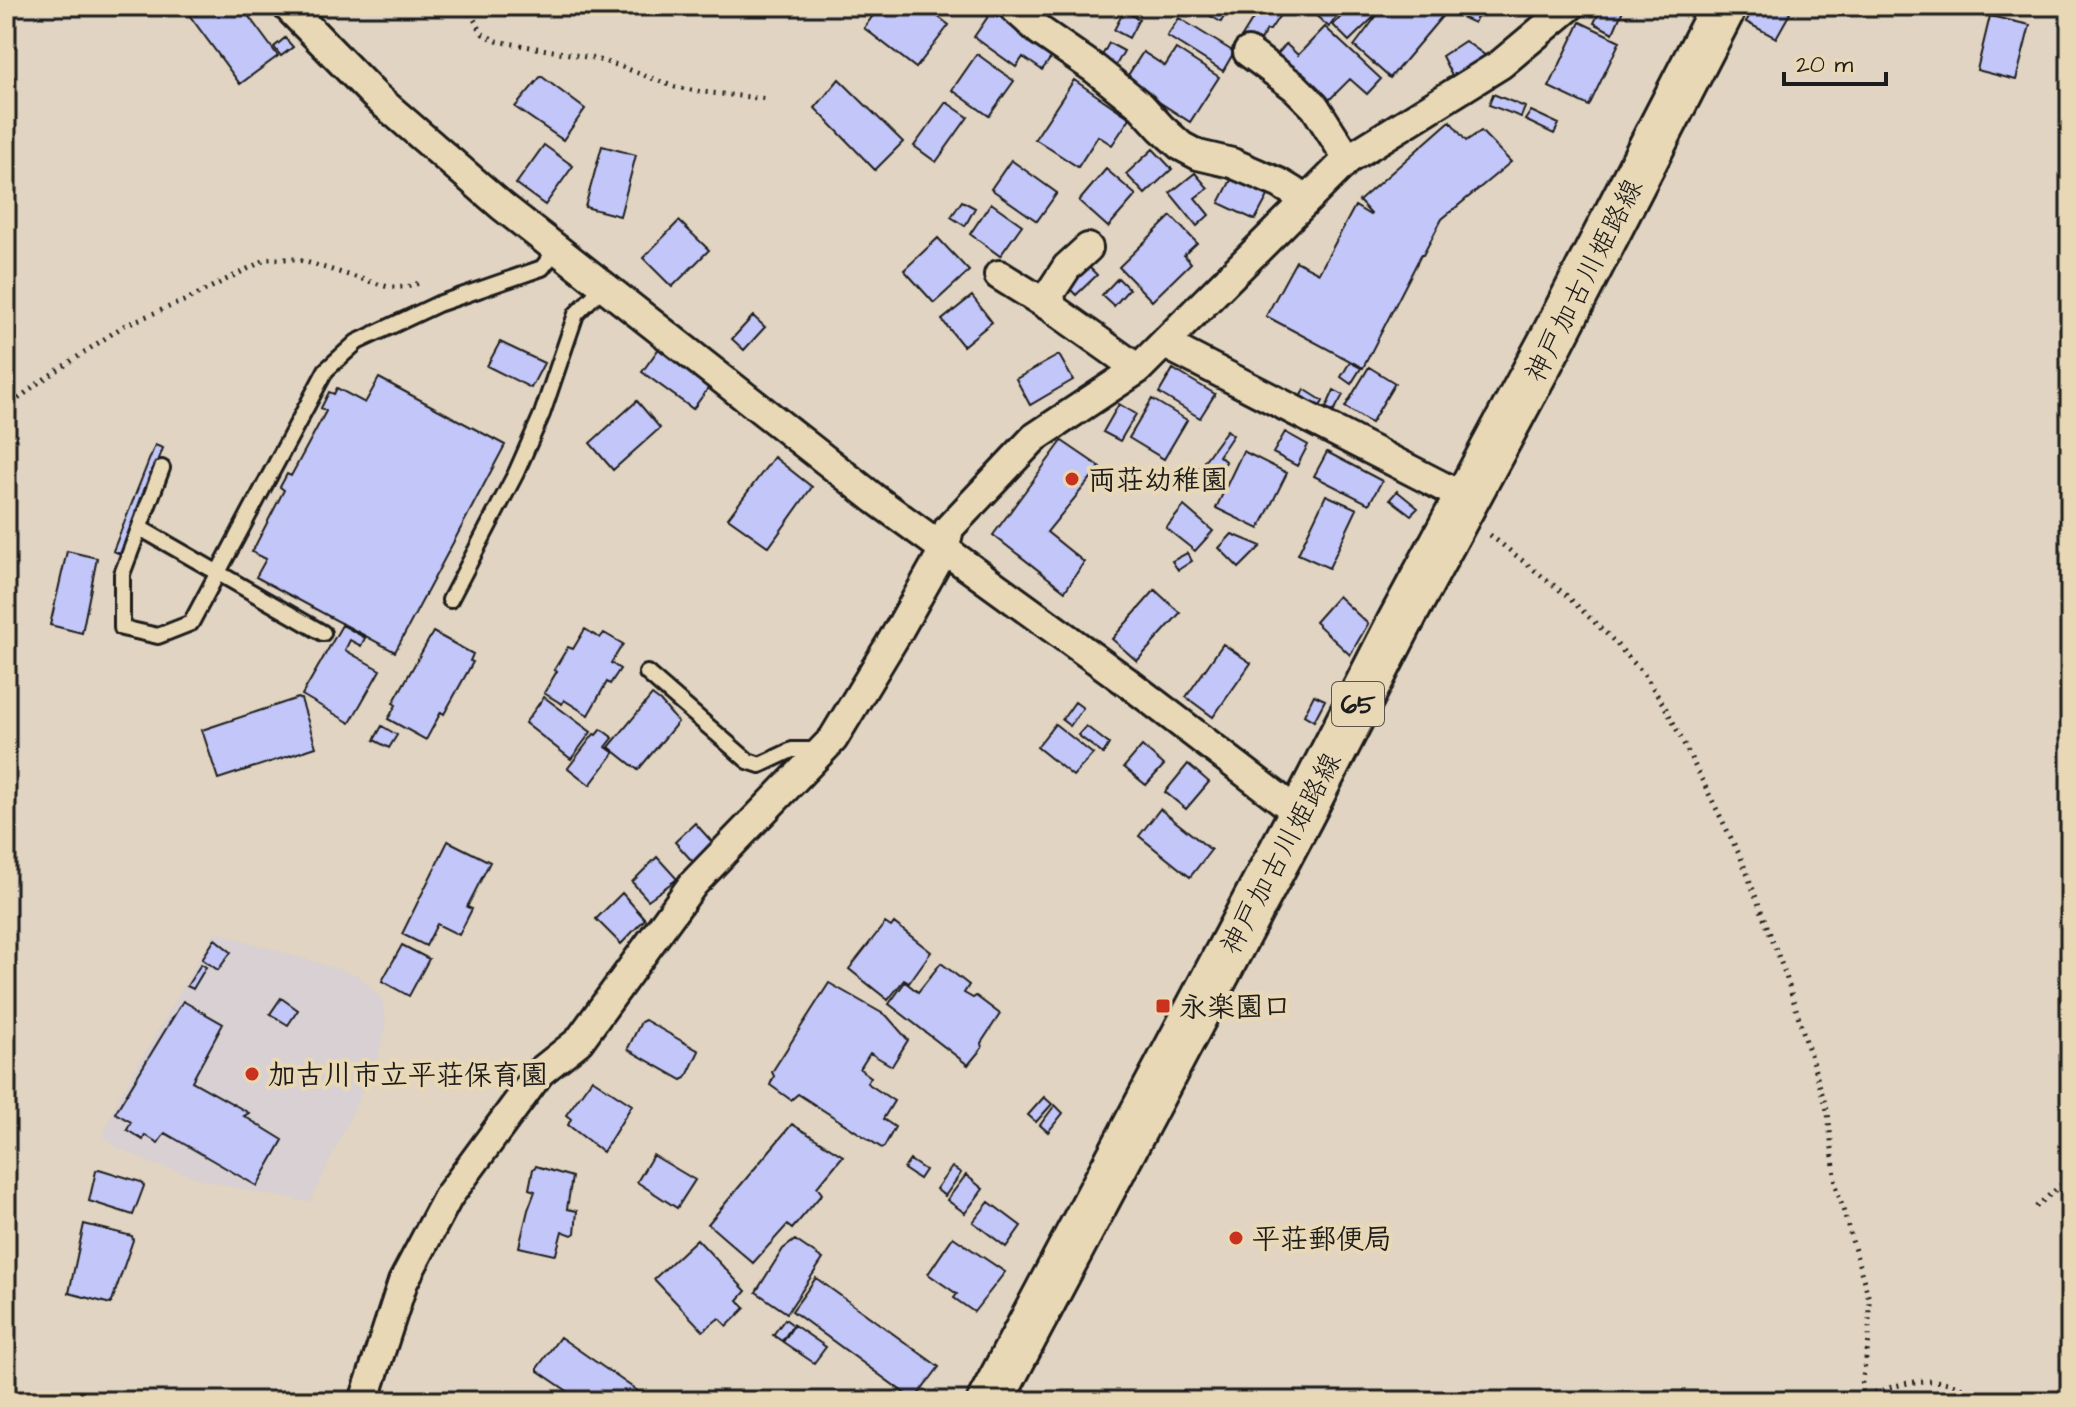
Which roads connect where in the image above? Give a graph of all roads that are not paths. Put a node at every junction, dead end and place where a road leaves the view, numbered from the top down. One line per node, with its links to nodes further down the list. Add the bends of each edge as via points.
1 (287, 6): 9 (street, via 374,95)
2 (1012, 6): 7 (street, via 1141,106 1181,146 1279,183)
3 (1570, 6): 6 (street, via 1501,64)
4 (1724, 6): 16 (main road, 神戸加古川姫路線 / 65)
5 (1248, 52): 6 (street, via 1315,107)
6 (1348, 159): 7 (street)
7 (1307, 200): 13 (street)
8 (1088, 248): 12 (street, via 1050,293)
9 (557, 249): 11 (street); 19 (lane, via 542,268 438,304 357,342 326,370)
10 (999, 275): 12 (street)
11 (604, 286): 18 (street); 20 (lane, via 576,314 527,450)
12 (1052, 308): 14 (street)
13 (1165, 344): 14 (street); 16 (street)
14 (1138, 369): 18 (street, via 1034,438 949,528)
15 (162, 468): 17 (lane)
16 (1462, 507): 24 (main road, 神戸加古川姫路線 / 65)
17 (140, 528): 19 (lane); 19 (lane, via 122,574 122,628 158,636 191,623)
18 (945, 548): 23 (street, via 833,739); 24 (street)
19 (218, 571): 21 (lane)
20 (450, 600)
21 (323, 633)
22 (647, 673): 23 (lane, via 748,761 760,765 792,750)
23 (821, 750): 25 (street, via 693,884 579,1041 540,1072 448,1197 403,1282)
24 (1301, 815): 26 (main road, 神戸加古川姫路線 / 65)
25 (364, 1401)
26 (990, 1401)

